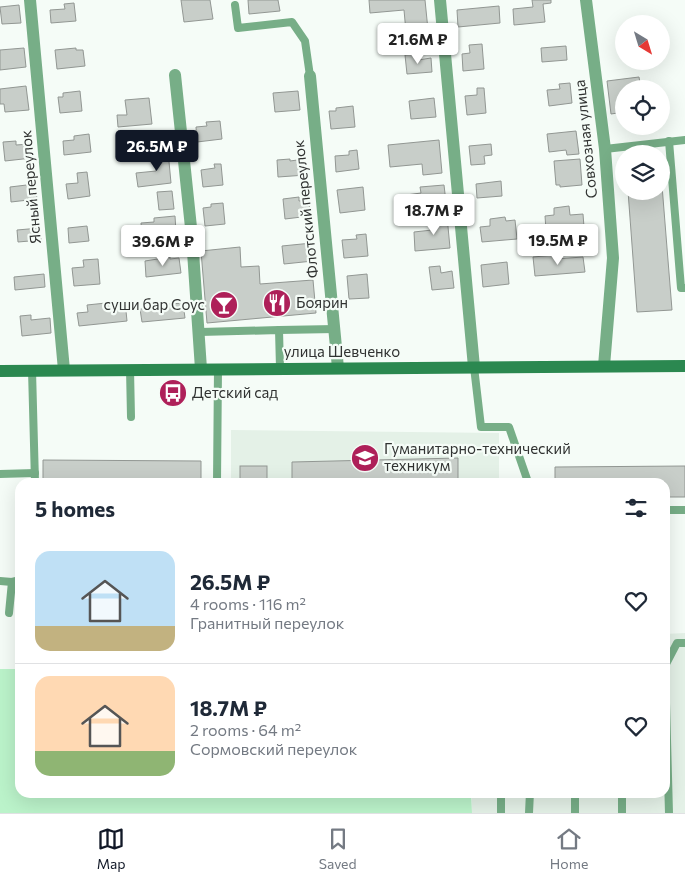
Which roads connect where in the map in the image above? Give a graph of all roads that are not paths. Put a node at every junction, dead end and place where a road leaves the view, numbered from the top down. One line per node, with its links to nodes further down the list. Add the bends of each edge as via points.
1 (30, 0): 24 (street, Ясный переулок)
2 (440, 0): 16 (street)
3 (586, 0): 9 (street, Совхозная улица)
4 (235, 6): 6 (lane, via 238,28 292,22 305,41)
5 (174, 75): 13 (street)
6 (310, 76): 11 (street, Флотский переулок)
7 (685, 140): 8 (lane)
8 (669, 141): 9 (lane); 10 (lane, via 681,288)
9 (605, 149): 14 (street, Совхозная улица, via 613,258)
10 (685, 288)
11 (335, 329): 12 (lane); 18 (street, Флотский переулок)
12 (279, 330): 13 (lane); 17 (lane)
13 (200, 332): 20 (street)
14 (604, 366): 15 (main road, улица Шевченко); 16 (main road, улица Шевченко)
15 (685, 366)
16 (474, 367): 18 (main road, улица Шевченко); 30 (lane, via 481,427 509,427)
17 (280, 368): 18 (main road, улица Шевченко); 21 (main road, улица Шевченко)
18 (338, 368)
19 (130, 369): 20 (main road, улица Шевченко); 24 (main road, улица Шевченко); 25 (lane)
20 (201, 369): 21 (main road, улица Шевченко)
21 (218, 369): 29 (lane)
22 (0, 370): 23 (main road, улица Шевченко)
23 (32, 370): 24 (main road, улица Шевченко); 26 (lane)
24 (64, 370)
25 (131, 418)
26 (35, 473): 27 (lane); 28 (lane)
27 (0, 474)
28 (35, 478)
29 (217, 478)
30 (527, 478)
31 (670, 510): 32 (lane)
32 (685, 510)
33 (0, 581): 34 (lane)
34 (15, 581)
35 (15, 586): 36 (lane)
36 (9, 613)
37 (685, 643): 38 (lane, via 677,643)
38 (670, 656)
39 (500, 798): 44 (lane)
40 (530, 798): 45 (lane)
41 (575, 798): 46 (lane)
42 (622, 798): 47 (lane)
43 (669, 798): 48 (lane)
44 (501, 813)
45 (530, 813)
46 (576, 813)
47 (622, 813)
48 (669, 813)

